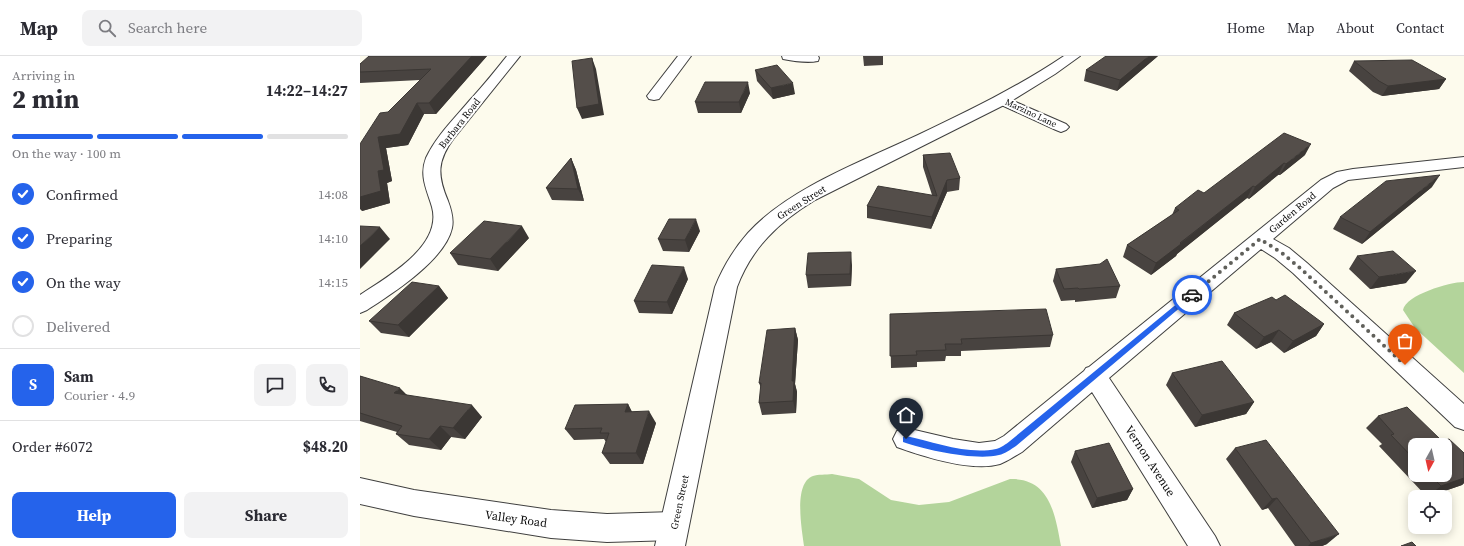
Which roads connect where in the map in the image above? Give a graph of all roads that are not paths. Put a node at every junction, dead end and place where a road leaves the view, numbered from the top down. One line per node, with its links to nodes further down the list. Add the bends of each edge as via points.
1 (514, 56): 12 (street, Barbara Road, via 447,136 436,154 430,174 444,217 443,227 435,243 413,266)
2 (685, 56): 6 (street)
3 (788, 56): 5 (street)
4 (1073, 56): 7 (street, Green Street)
5 (813, 58)
6 (654, 96)
7 (1002, 100): 8 (street, Marzino Lane); 17 (street, Green Street, via 796,203 769,224 746,248 725,292)
8 (1061, 127)
9 (1454, 162): 10 (street); 11 (street, Garden Road, via 1353,174 1334,180 1319,189)
10 (1464, 177)
11 (1260, 239): 13 (street, Garden Road); 14 (street, via 1300,268)
12 (360, 305)
13 (1094, 375): 15 (street, Garden Road, via 1013,444 999,452 961,452); 18 (street, Vernon Avenue)
14 (1464, 419)
15 (906, 439)
16 (360, 491): 17 (street, Valley Road, via 551,524)
17 (672, 536)
18 (1205, 546)

